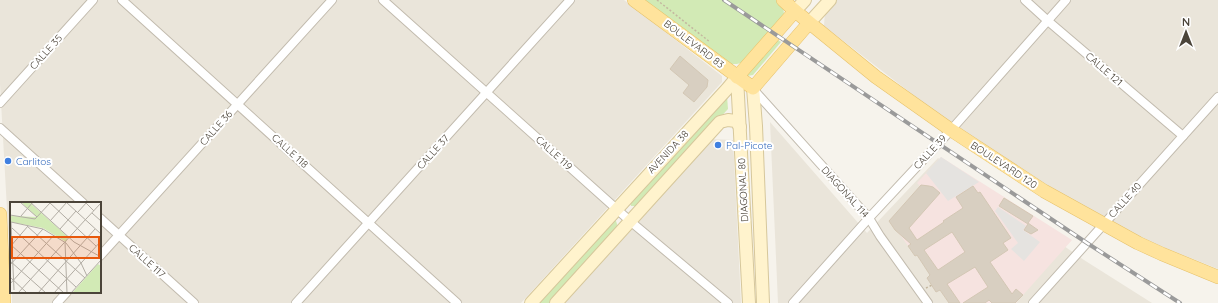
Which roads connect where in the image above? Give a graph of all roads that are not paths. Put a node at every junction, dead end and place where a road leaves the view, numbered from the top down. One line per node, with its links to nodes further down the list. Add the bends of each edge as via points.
1 (93, 0): 19 (street, CALLE 35)
2 (122, 0): 20 (street, CALLE 118)
3 (332, 0): 20 (street, CALLE 36)
4 (383, 0): 17 (street, CALLE 119)
5 (570, 0): 17 (street, CALLE 37)
6 (634, 0): 15 (main road, BOULEVARD 83)
7 (784, 0): 12 (main road, BOULEVARD 120)
8 (804, 0): 12 (main road, AVENIDA 38)
9 (830, 0): 14 (main road)
10 (1026, 0): 13 (street, CALLE 121)
11 (1066, 0): 13 (street, CALLE 39)
12 (795, 11): 14 (main road, BOULEVARD 120); 15 (main road, AVENIDA 38)
13 (1048, 21): 23 (street, CALLE 39); 24 (street, CALLE 121)
14 (809, 22): 16 (main road); 23 (main road, BOULEVARD 120, via 876,77)
15 (737, 76): 16 (main road, BOULEVARD 83); 21 (main road, DIAGONAL 80); 26 (main road, AVENIDA 38)
16 (753, 88): 28 (street, DIAGONAL 114); 46 (main road, DIAGONAL 80)
17 (486, 92): 26 (street, CALLE 119); 31 (street, CALLE 37)
18 (1218, 97): 24 (street, CALLE 40)
19 (0, 104)
20 (238, 104): 31 (street, CALLE 118); 33 (street, CALLE 36)
21 (740, 127): 30 (main road, AVENIDA 38, via 736,121 720,122); 45 (main road, DIAGONAL 80)
22 (0, 128): 25 (street)
23 (951, 130): 28 (street, CALLE 39); 32 (main road, BOULEVARD 120, via 1044,191)
24 (1183, 136): 32 (street, CALLE 40)
25 (82, 202)
26 (616, 208): 30 (street, CALLE 119); 42 (main road, AVENIDA 38)
27 (0, 214): 37 (main road)
28 (869, 218): 47 (street, CALLE 39); 48 (street, DIAGONAL 114)
29 (101, 219): 33 (street, CALLE 117)
30 (630, 221): 43 (main road, AVENIDA 38); 44 (street, CALLE 119)
31 (368, 223): 40 (street, CALLE 37); 41 (street, CALLE 118)
32 (1104, 224): 35 (main road, BOULEVARD 120, via 1162,254); 49 (street, CALLE 40)
33 (119, 235): 34 (street, CALLE 36); 39 (street, CALLE 117)
34 (101, 255)
35 (1218, 277)
36 (66, 293): 38 (street)
37 (4, 303)
38 (57, 303)
39 (194, 303)
40 (296, 303)
41 (457, 303)
42 (530, 303)
43 (556, 303)
44 (728, 303)
45 (749, 303)
46 (763, 303)
47 (793, 303)
48 (928, 303)
49 (1033, 303)

